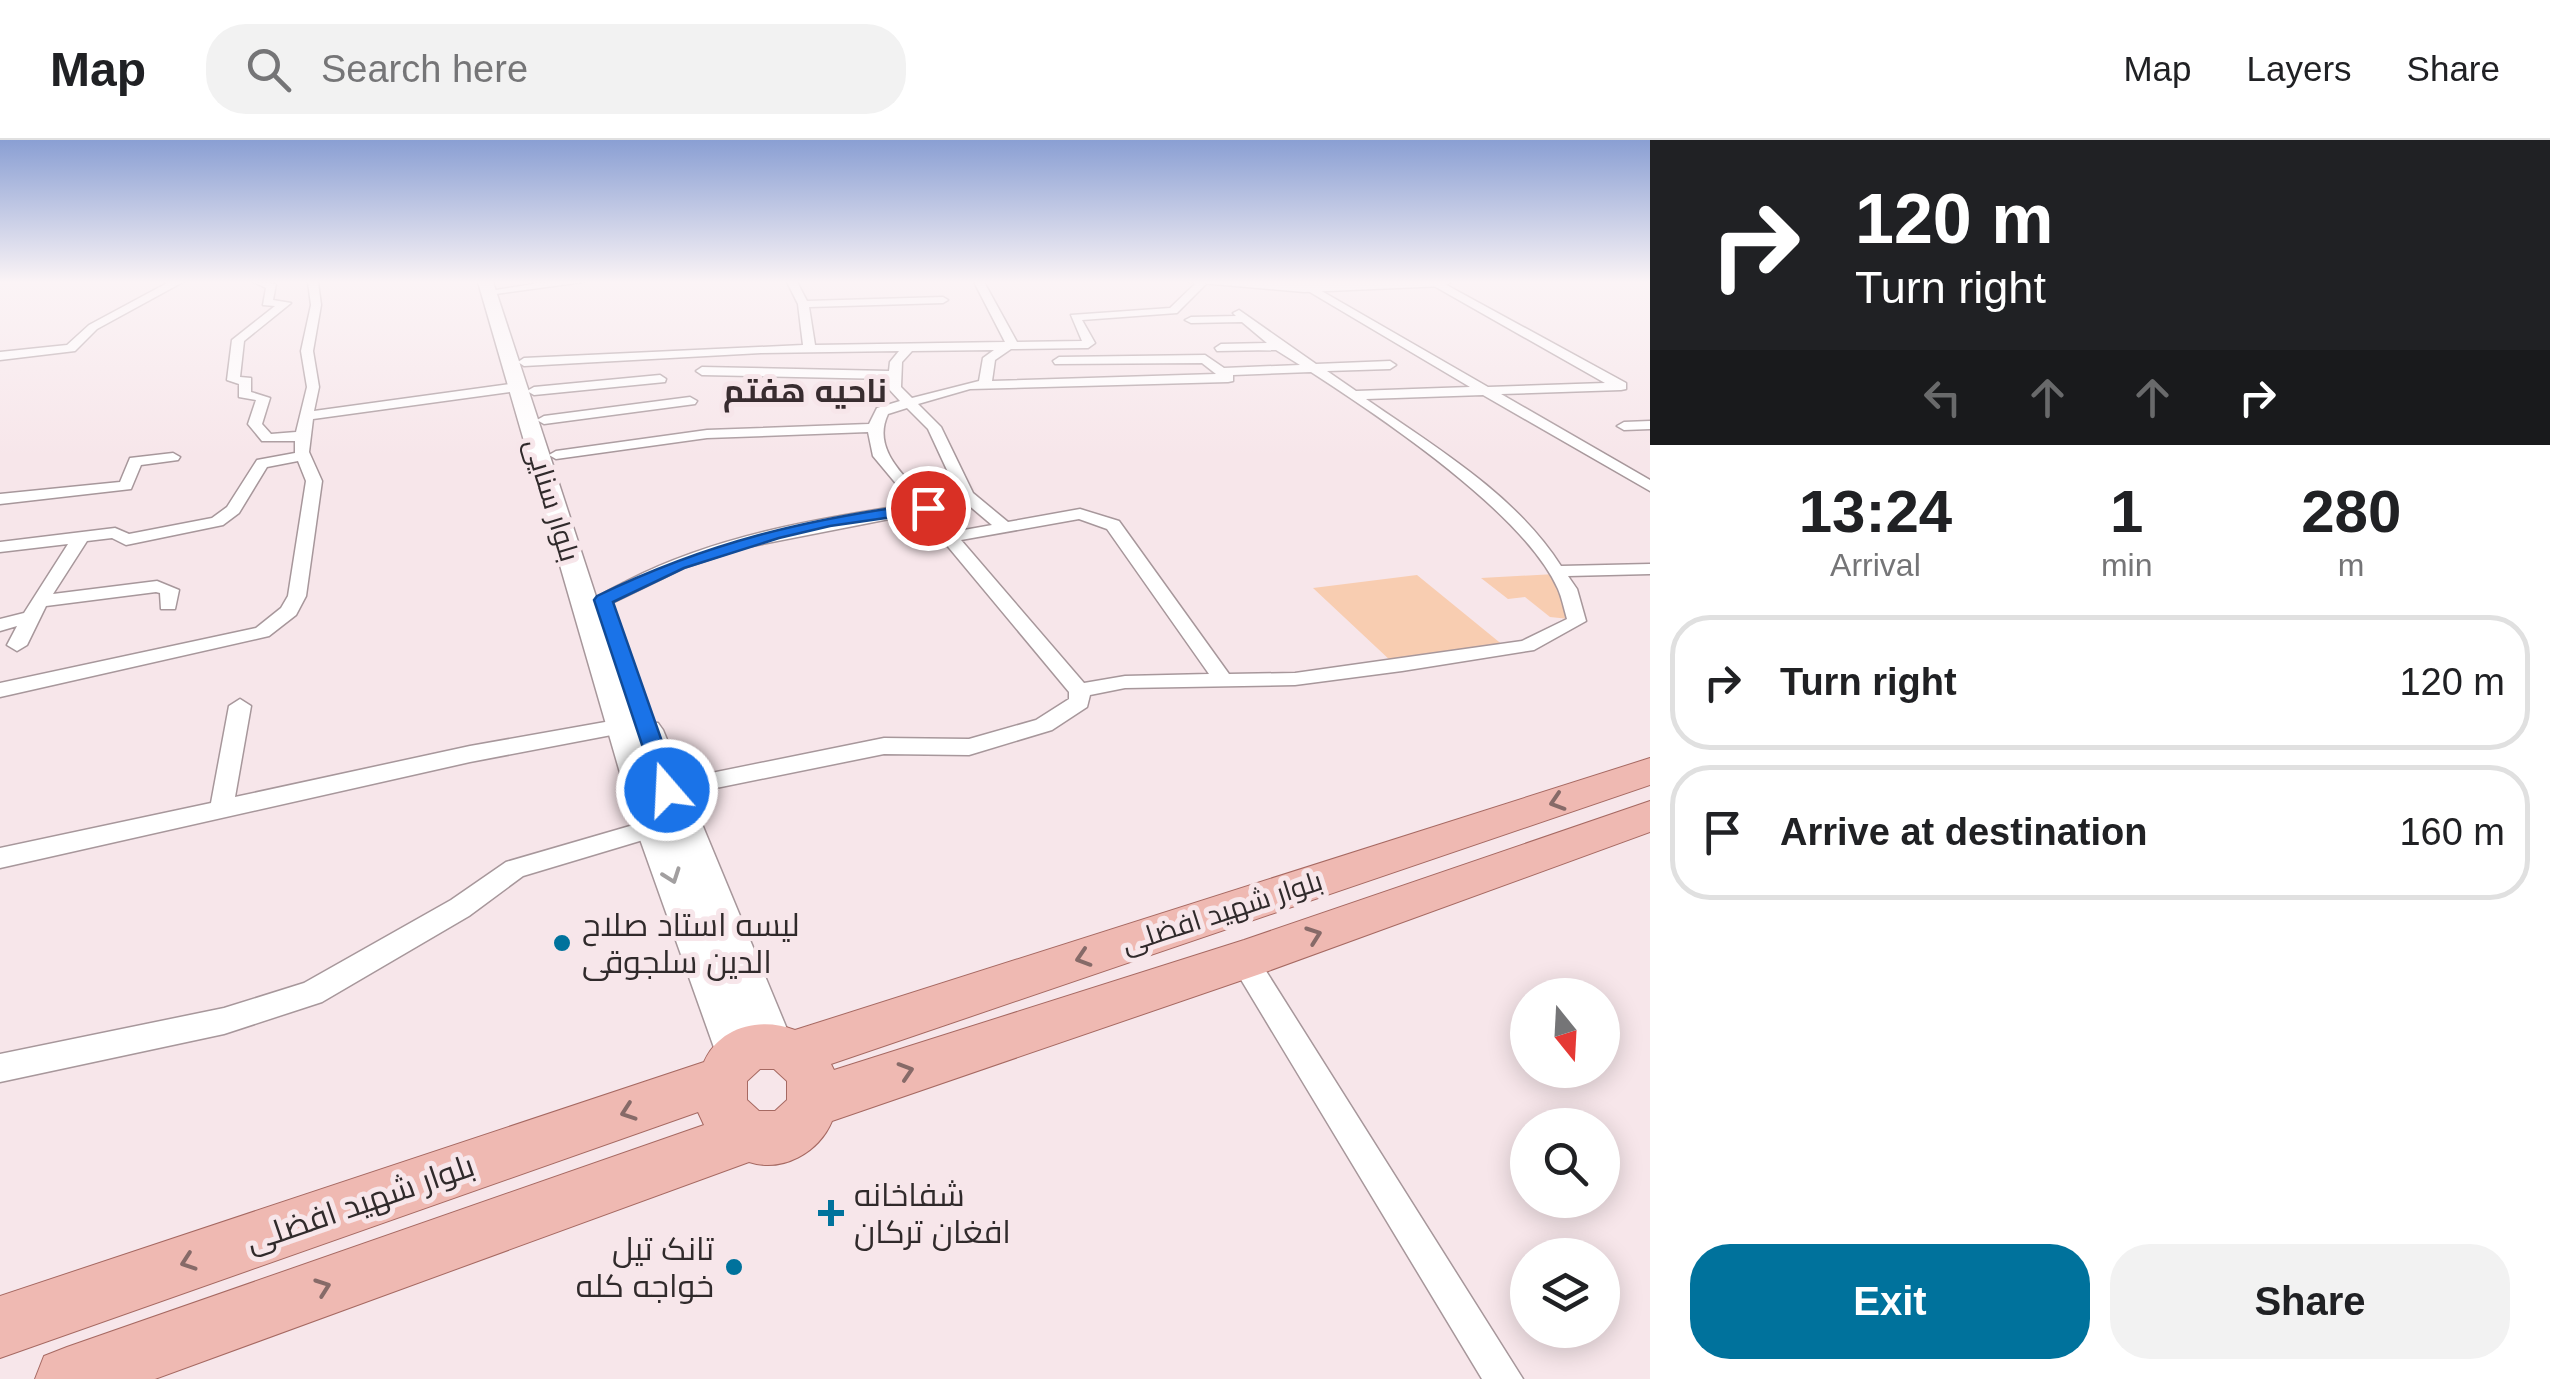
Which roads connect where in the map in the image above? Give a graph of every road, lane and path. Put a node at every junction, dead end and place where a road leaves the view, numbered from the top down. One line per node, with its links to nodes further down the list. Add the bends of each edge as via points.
1 (80, 340): 17 (street, via 71,348)
2 (238, 340): 37 (street, via 233,380 246,381 244,394 263,398 254,424 267,438)
3 (309, 340): 32 (street, via 314,386)
4 (512, 340): 26 (main road, بلوار سنایی)
5 (808, 340): 16 (street)
6 (1010, 340): 11 (street)
7 (1086, 340): 12 (street)
8 (1269, 340): 14 (street)
9 (1396, 340): 28 (street)
10 (1536, 340): 28 (street, via 1620,386)
11 (1012, 344): 12 (street); 13 (street); 27 (street, via 988,358)
12 (1088, 344): 18 (street)
13 (910, 345): 16 (street); 24 (street)
14 (1277, 346): 15 (street); 21 (street)
15 (1221, 348)
16 (810, 350): 26 (street)
17 (0, 356)
18 (1100, 360): 19 (street); 23 (street, via 1205,359)
19 (1059, 361)
20 (1390, 365): 21 (street)
21 (1310, 369): 23 (street); 29 (street)
22 (702, 371): 24 (street)
23 (1222, 372): 27 (street, via 1228,378)
24 (894, 375): 30 (street, via 894,388)
25 (660, 379): 26 (street)
26 (525, 380): 32 (street); 33 (main road, بلوار سنایی); 59 (main road, بلوار سنایی)
27 (984, 385): 30 (street)
28 (1487, 392): 29 (street); 41 (street)
29 (1354, 395): 49 (street, via 1481,490)
30 (910, 400): 36 (street, via 882,411); 44 (street, via 934,426 966,495)
31 (690, 401): 33 (street)
32 (307, 416): 37 (street)
33 (544, 420): 38 (main road, بلوار سنایی)
34 (1650, 425): 35 (street)
35 (1624, 426)
36 (874, 428): 38 (street, via 707,434); 43 (street, via 880,456)
37 (302, 436): 39 (street)
38 (556, 455): 50 (main road, بلوار سنایی)
39 (305, 456): 45 (street, via 262,462 217,522 126,540 115,534); 56 (street, via 314,482 296,596 272,626 201,648)
40 (173, 457): 42 (street, via 135,461 126,486)
41 (1650, 486)
42 (0, 499)
43 (928, 508): 46 (street); 50 (street, via 774,535 677,564)
44 (1007, 529): 46 (street); 55 (street, via 1080,514 1113,525)
45 (81, 537): 47 (street); 52 (street)
46 (951, 537): 57 (street)
47 (0, 546)
48 (1650, 568): 49 (street)
49 (1560, 571): 55 (street, via 1577,621 1527,646 1295,679)
50 (603, 600): 61 (main road, بلوار سنایی)
51 (168, 606): 52 (street, via 170,590 156,586)
52 (36, 608): 53 (street); 54 (street)
53 (0, 625)
54 (18, 644)
55 (1224, 681): 57 (street, via 1126,682)
56 (0, 690)
57 (1079, 690): 61 (street, via 1080,702 1012,738 969,747 884,746)
58 (240, 706): 62 (street)
59 (622, 726): 62 (street); 64 (main road, بلوار سنایی)
60 (1650, 771): 67 (main road, بلوار شهید افضلی, one-way to 67)
61 (667, 790): 67 (main road, بلوار سنایی)
62 (222, 807): 65 (street)
63 (1650, 816): 66 (main road, بلوار شهید افضلی, one-way to 63)
64 (654, 828): 67 (main road, بلوار سنایی, one-way to 67); 68 (street, via 516,868 460,908 312,992 224,1021)
65 (0, 858)
66 (1244, 960): 69 (main road, بلوار شهید افضلی, one-way to 66); 73 (street)
67 (756, 1059): 69 (main road, via 812,1074); 70 (main road, via 720,1107); 71 (main road, بلوار شهید افضلی, one-way to 71)
68 (0, 1068)
69 (814, 1102): 70 (main road, via 789,1132)
70 (748, 1136): 72 (main road, one-way to 70)
71 (0, 1327)
72 (66, 1379)
73 (1504, 1379)

